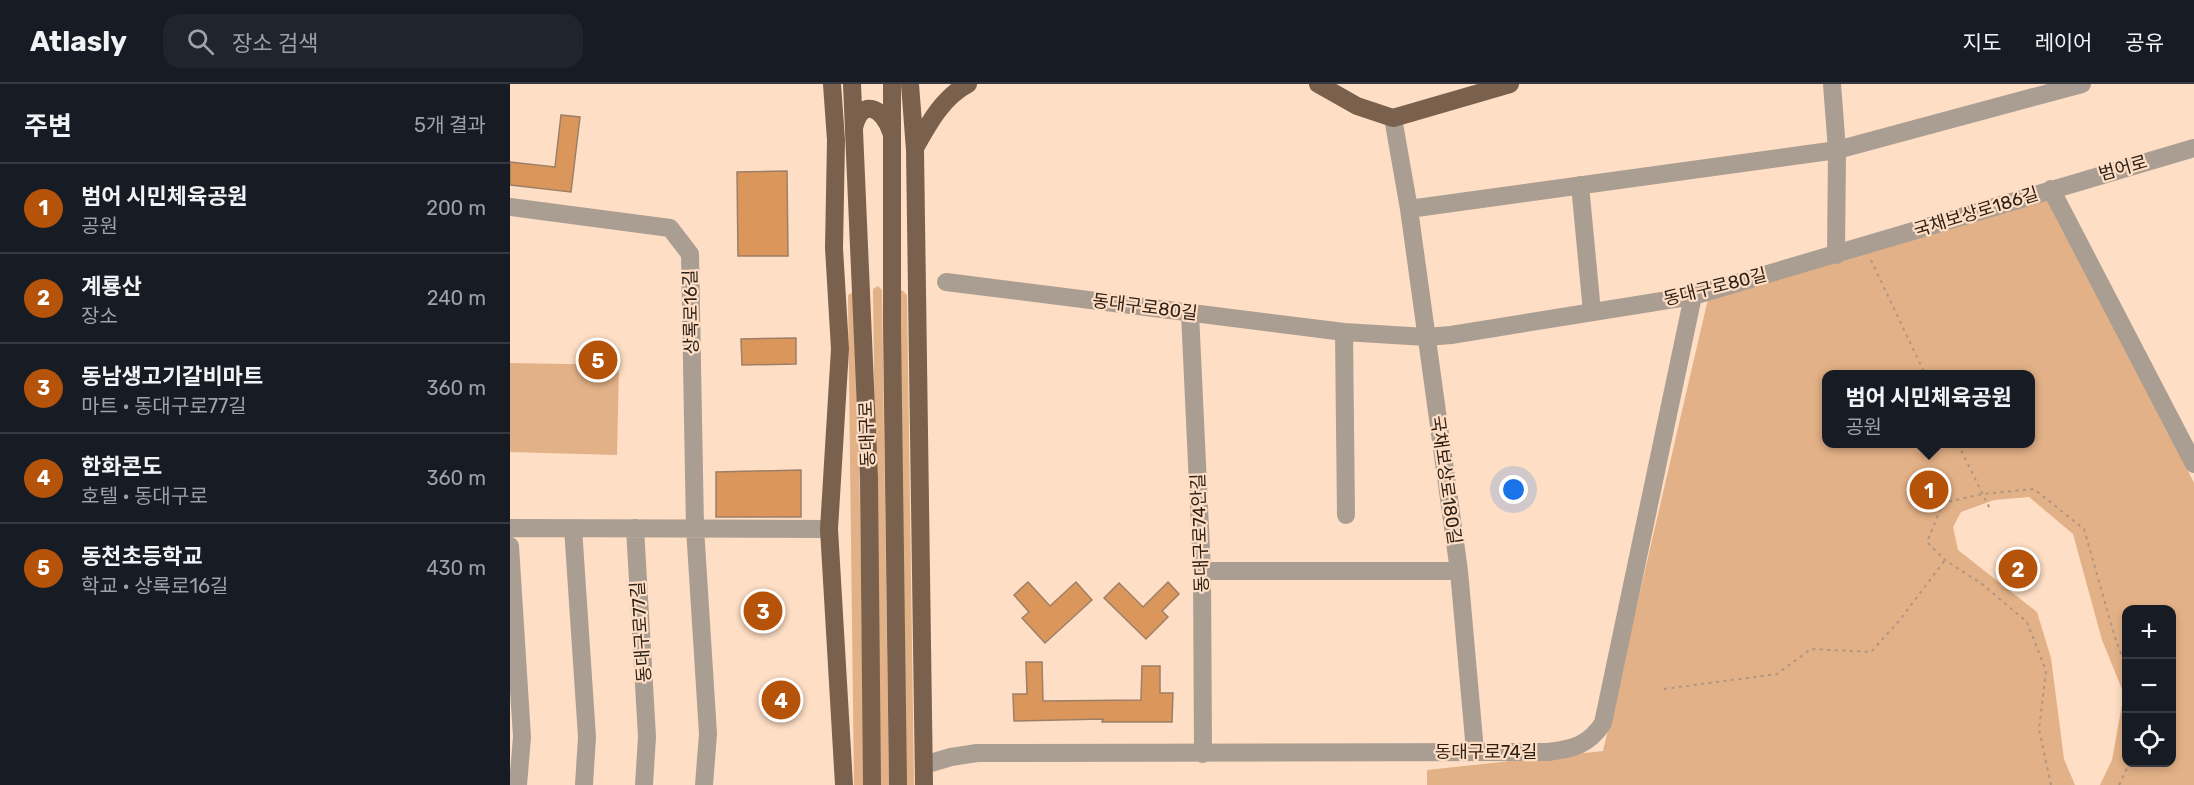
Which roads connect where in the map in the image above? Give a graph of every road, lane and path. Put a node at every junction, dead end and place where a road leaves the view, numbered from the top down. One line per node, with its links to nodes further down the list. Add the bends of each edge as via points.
1 (816, 84): 13 (main road, via 825,99)
2 (832, 84): 13 (main road)
3 (852, 84): 12 (main road, 동대구로)
4 (892, 84): 14 (main road, 동대구로)
5 (910, 84): 16 (main road)
6 (968, 84): 16 (main road, via 954,91 929,122)
7 (1318, 84): 11 (main road, via 1357,106)
8 (1510, 84): 11 (main road)
9 (1832, 84): 17 (street)
10 (2082, 84): 17 (street)
11 (1393, 118): 21 (street, 국채보상로180길)
12 (854, 128): 14 (main road, via 856,117 865,110 876,109 886,116); 56 (main road, 동대구로, via 869,478)
13 (836, 140): 40 (main road, 동대구로, via 834,248 840,349)
14 (894, 143): 57 (main road, 동대구로, via 892,327)
15 (2194, 148): 19 (street, 범어로)
16 (915, 150): 49 (main road)
17 (1837, 150): 18 (street); 23 (street)
18 (1580, 184): 21 (street); 26 (street)
19 (2051, 189): 22 (street, 국채보상로186길); 32 (street, 국채보상로186길)
20 (510, 207): 39 (street, 상록로16길, via 670,228 690,254)
21 (1409, 209): 29 (street, 국채보상로180길)
22 (1864, 246): 23 (street, 국채보상로186길); 30 (path)
23 (1836, 255): 25 (street, 동대구로80길)
24 (946, 282): 27 (street, 동대구로80길)
25 (1693, 296): 26 (street, 동대구로80길); 47 (street, 동대구로74길, via 1603,723 1584,744 1571,749)
26 (1592, 312): 29 (street, 동대구로80길)
27 (1190, 313): 28 (street, 동대구로80길); 43 (street, 동대구로74안길)
28 (1344, 332): 29 (street, 동대구로80길); 35 (street)
29 (1426, 337): 44 (street, 국채보상로180길)
30 (1923, 370)
31 (1960, 448): 33 (path)
32 (2194, 464)
33 (1982, 494): 34 (path); 42 (path, via 1943,503 1927,542); 45 (path, via 2034,489 2084,529)
34 (1990, 511)
35 (1346, 515)
36 (510, 528): 37 (street)
37 (573, 528): 38 (street); 52 (street, via 587,737)
38 (634, 528): 39 (street); 53 (street, 동대구로77길, via 647,737)
39 (695, 528): 40 (street); 54 (street, via 708,734)
40 (829, 529): 55 (main road, 동대구로)
41 (510, 546): 51 (street, via 522,737)
42 (1945, 560): 46 (path, via 1871,652 1811,649 1777,674); 59 (path, via 1982,584 2027,622 2046,671 2039,729)
43 (1202, 571): 44 (street); 48 (street, 동대구로74안길)
44 (1459, 571): 47 (street, 국채보상로180길)
45 (2124, 659)
46 (1664, 689)
47 (1475, 751): 48 (street, 동대구로74길)
48 (1203, 753): 49 (street, 동대구로74길, via 977,753)
49 (924, 765): 58 (main road)
50 (2128, 767): 60 (path)
51 (518, 785)
52 (584, 785)
53 (644, 785)
54 (704, 785)
55 (844, 785)
56 (872, 785)
57 (898, 785)
58 (924, 785)
59 (2051, 785)
60 (2119, 785)

